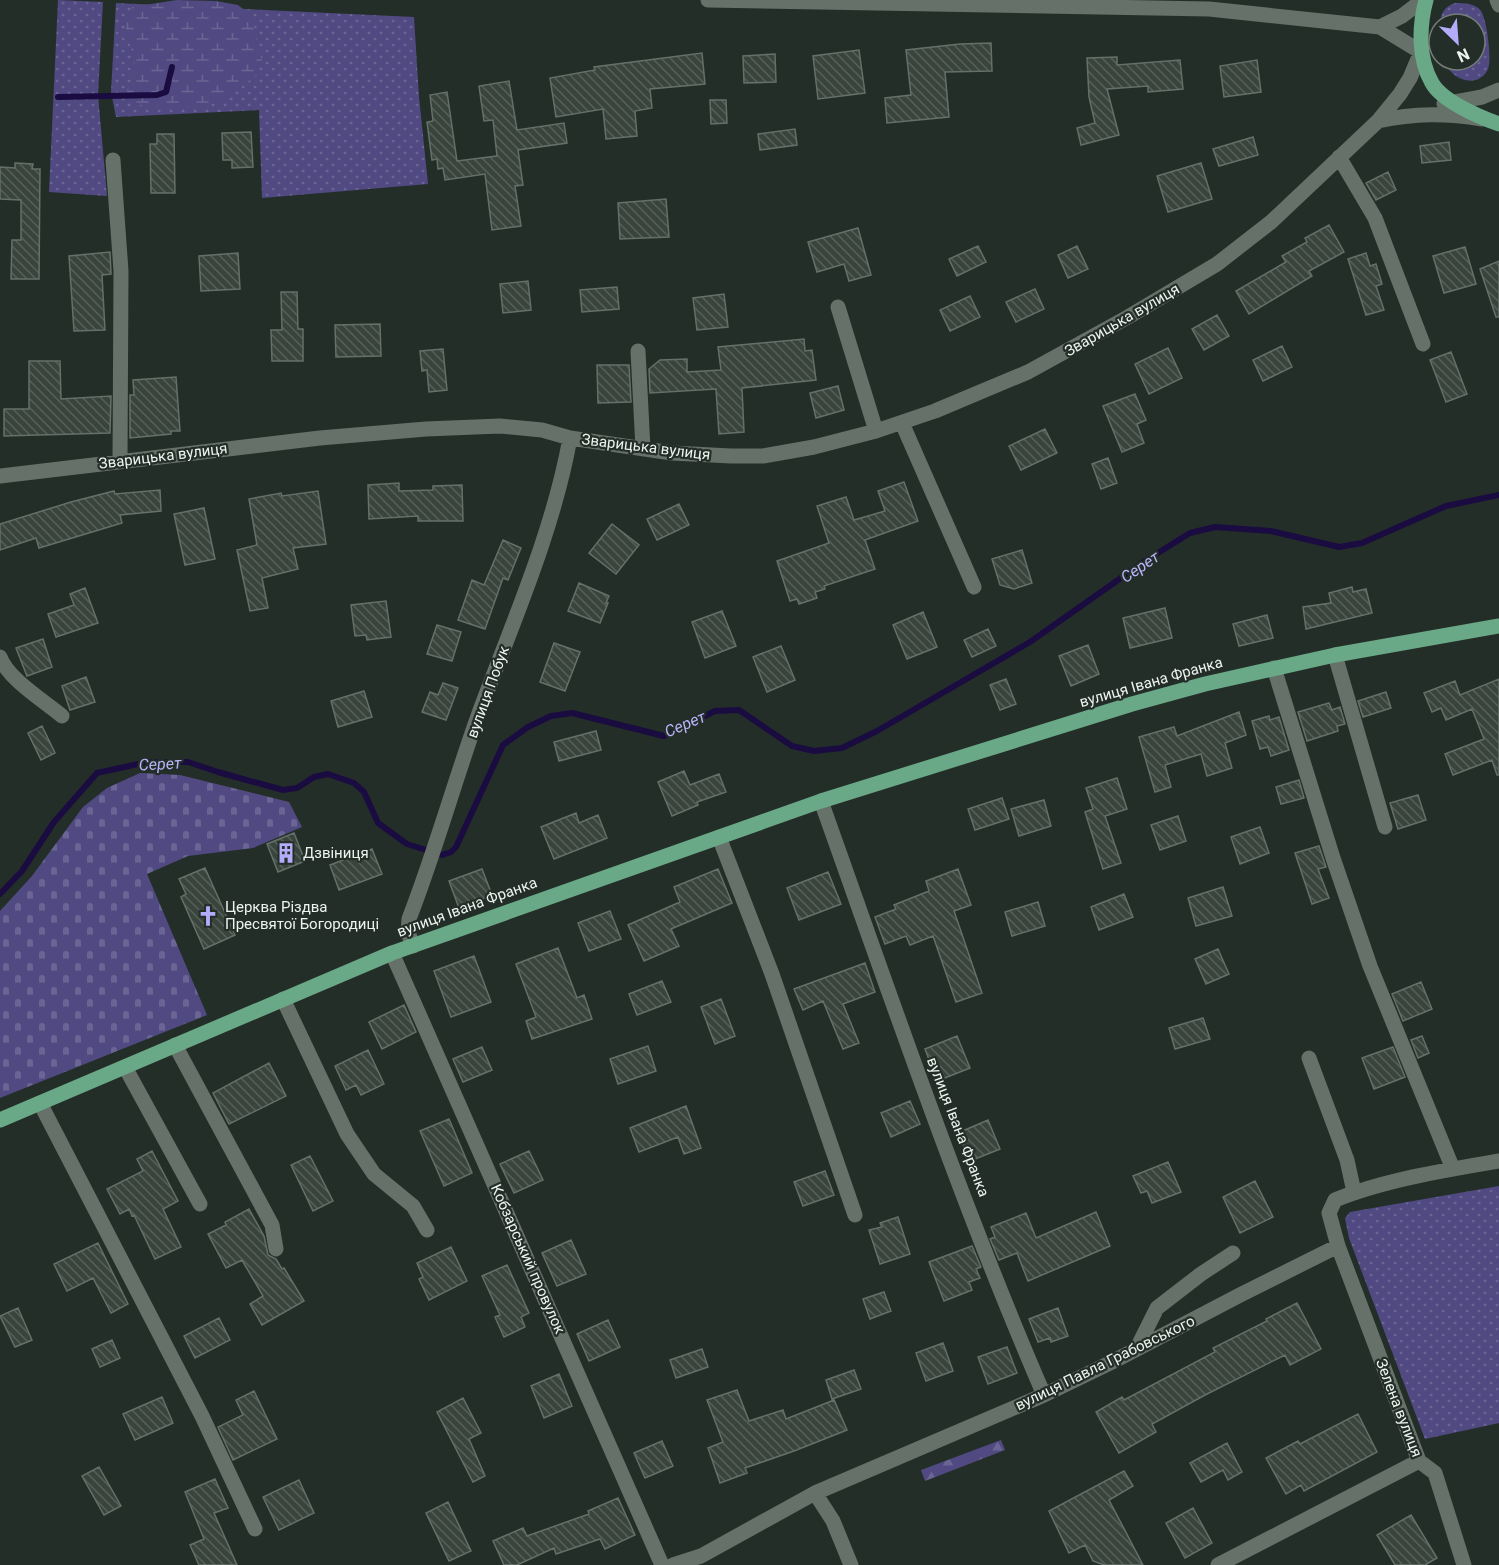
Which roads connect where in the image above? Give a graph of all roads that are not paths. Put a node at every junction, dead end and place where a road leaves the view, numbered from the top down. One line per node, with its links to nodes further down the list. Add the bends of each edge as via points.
1 (708, 0): 4 (street)
2 (1424, 0): 6 (street); 7 (main road)
3 (1497, 0): 5 (street)
4 (1012, 3): 6 (street, via 1209,9)
5 (1499, 4)
6 (1380, 27): 7 (street)
7 (1421, 52): 9 (main road, via 1431,83); 11 (street, Зварицька вулиця, via 1410,78)
8 (1499, 90): 9 (street)
9 (1453, 102): 10 (street); 12 (main road)
10 (1409, 114): 11 (street, Зварицька вулиця); 12 (street, Зварицька вулиця)
11 (1378, 121): 13 (street, Зварицька вулиця)
12 (1494, 122)
13 (1339, 157): 16 (street, via 1375,218); 18 (street, Зварицька вулиця, via 1271,222 1207,270 1028,372)
14 (113, 160): 22 (street, via 121,271)
15 (838, 307): 19 (street)
16 (1423, 344)
17 (638, 351): 21 (street)
18 (902, 423): 19 (street, Зварицька вулиця); 24 (street)
19 (876, 431): 21 (street, Зварицька вулиця, via 763,456)
20 (570, 438): 21 (street, Зварицька вулиця); 22 (street, Зварицька вулиця, via 542,430 500,426 426,429); 33 (street, вулиця Побук, via 564,472 541,545 409,919)
21 (643, 449)
22 (120, 461): 23 (street, Зварицька вулиця)
23 (0, 476)
24 (974, 587)
25 (1499, 626): 26 (main road, вулиця Івана Франка)
26 (1335, 655): 28 (main road, вулиця Івана Франка); 31 (street)
27 (1, 664): 29 (street)
28 (1274, 668): 30 (main road, вулиця Івана Франка, via 1132,704); 42 (street, via 1370,966)
29 (63, 716)
30 (820, 801): 32 (main road, вулиця Івана Франка); 51 (street, вулиця Івана Франка, via 927,1098)
31 (1385, 827)
32 (719, 837): 33 (main road, вулиця Івана Франка); 45 (street, via 772,974)
33 (413, 946): 34 (main road, вулиця Івана Франка)
34 (392, 953): 35 (main road, вулиця Івана Франка); 55 (street, Кобзарський провулок)
35 (283, 999): 36 (main road, вулиця Івана Франка); 46 (street, via 347,1134 374,1174 413,1206)
36 (175, 1045): 38 (main road, вулиця Івана Франка); 48 (street, via 272,1225)
37 (1309, 1058): 43 (street, via 1347,1160)
38 (125, 1066): 39 (main road, вулиця Івана Франка); 44 (street)
39 (40, 1103): 40 (main road, вулиця Івана Франка); 54 (street, via 202,1416)
40 (0, 1120)
41 (1499, 1161): 42 (street)
42 (1452, 1169): 43 (street)
43 (1354, 1192): 47 (street, via 1335,1200 1329,1213)
44 (200, 1204)
45 (855, 1215)
46 (427, 1230)
47 (1338, 1246): 50 (street, вулиця Павла Грабовського); 52 (street, Зелена вулиця)
48 (276, 1249)
49 (1233, 1253): 50 (street, via 1157,1308)
50 (1137, 1348): 51 (street, вулиця Павла Грабовського)
51 (1044, 1395): 53 (street, вулиця Павла Грабовського)
52 (1419, 1461): 58 (street); 59 (street, Зелена вулиця, via 1435,1473)
53 (815, 1493): 56 (street, вулиця Павла Грабовського, via 701,1556); 57 (street, via 833,1521)
54 (255, 1529)
55 (662, 1565)
56 (673, 1565)
57 (851, 1565)
58 (1218, 1565)
59 (1464, 1565)

